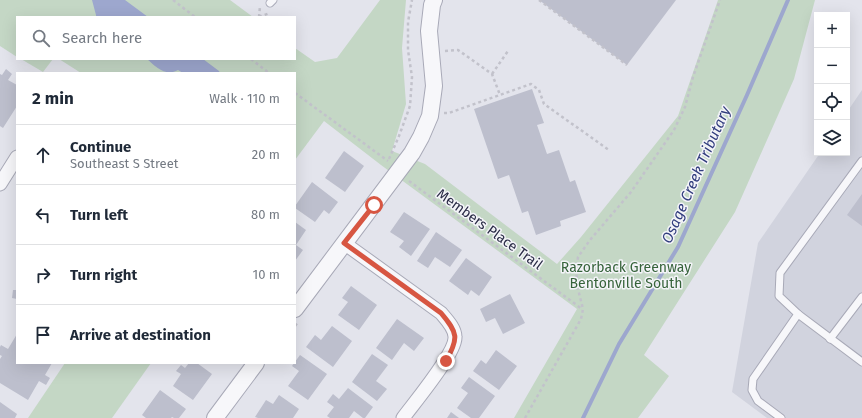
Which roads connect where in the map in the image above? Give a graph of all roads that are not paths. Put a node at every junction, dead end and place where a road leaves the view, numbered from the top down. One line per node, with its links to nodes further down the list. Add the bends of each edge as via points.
1 (434, 0): 5 (street, via 429,31 434,86 430,116 412,152)
2 (16, 158): 4 (street)
3 (862, 161): 8 (lane, via 780,273 779,296)
4 (2, 177)
5 (344, 243): 7 (street); 13 (street, via 441,313 456,336 446,361)
6 (862, 297): 9 (lane)
7 (296, 308)
8 (798, 314): 9 (lane); 14 (lane, via 753,379 752,390 758,401)
9 (830, 339): 10 (lane)
10 (862, 362)
11 (255, 364): 12 (street)
12 (215, 418)
13 (403, 418)
14 (781, 418)

